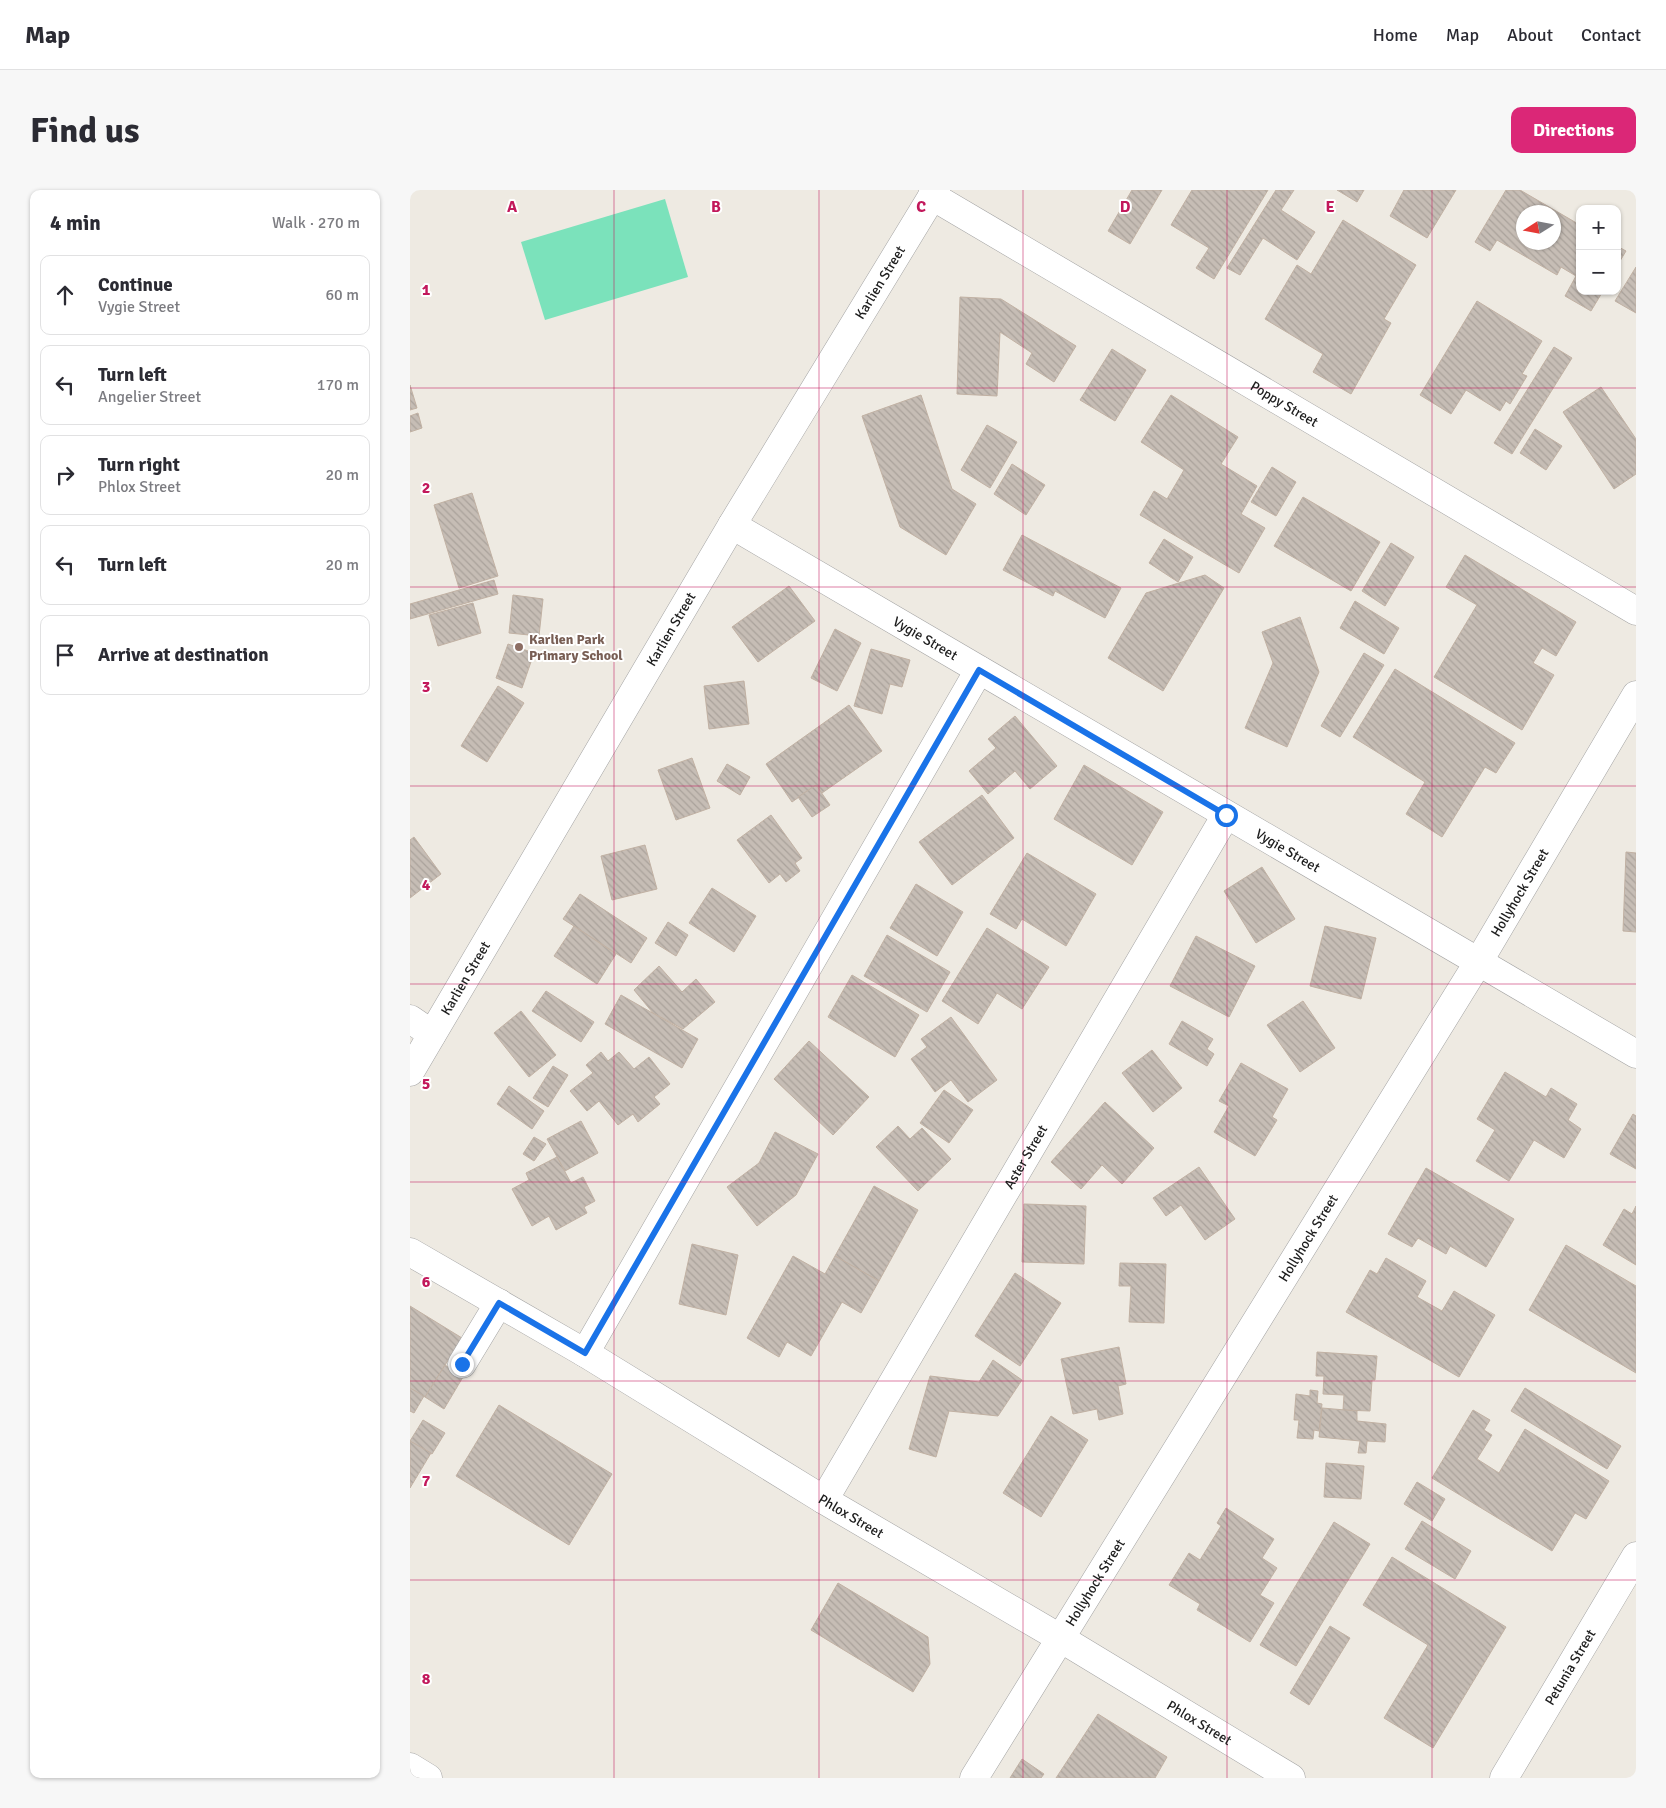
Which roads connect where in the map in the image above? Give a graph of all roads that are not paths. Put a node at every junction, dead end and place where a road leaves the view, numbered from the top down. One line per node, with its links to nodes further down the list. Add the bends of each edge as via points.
1 (934, 193): 2 (street, Karlien Street); 3 (street, Poppy Street)
2 (732, 525): 4 (street, Vygie Street); 8 (street, Karlien Street)
3 (1636, 611)
4 (979, 670): 6 (street, Vygie Street); 13 (street)
5 (1636, 695): 7 (street, Hollyhock Street)
6 (1226, 815): 7 (street, Vygie Street); 15 (street, Aster Street)
7 (1478, 961): 9 (street, Vygie Street); 17 (street, Hollyhock Street)
8 (421, 1027): 10 (street, Karlien Street)
9 (1636, 1054)
10 (410, 1072)
11 (410, 1252): 12 (street, Phlox Street)
12 (499, 1303): 13 (street, Phlox Street); 14 (street)
13 (585, 1353): 15 (street, Phlox Street)
14 (462, 1364)
15 (824, 1500): 17 (street, Phlox Street)
16 (1636, 1556): 22 (street, Petunia Street)
17 (1060, 1638): 20 (street, Hollyhock Street); 21 (street, Phlox Street)
18 (410, 1767): 19 (street)
19 (428, 1778)
20 (974, 1778)
21 (1291, 1778)
22 (1504, 1778)

